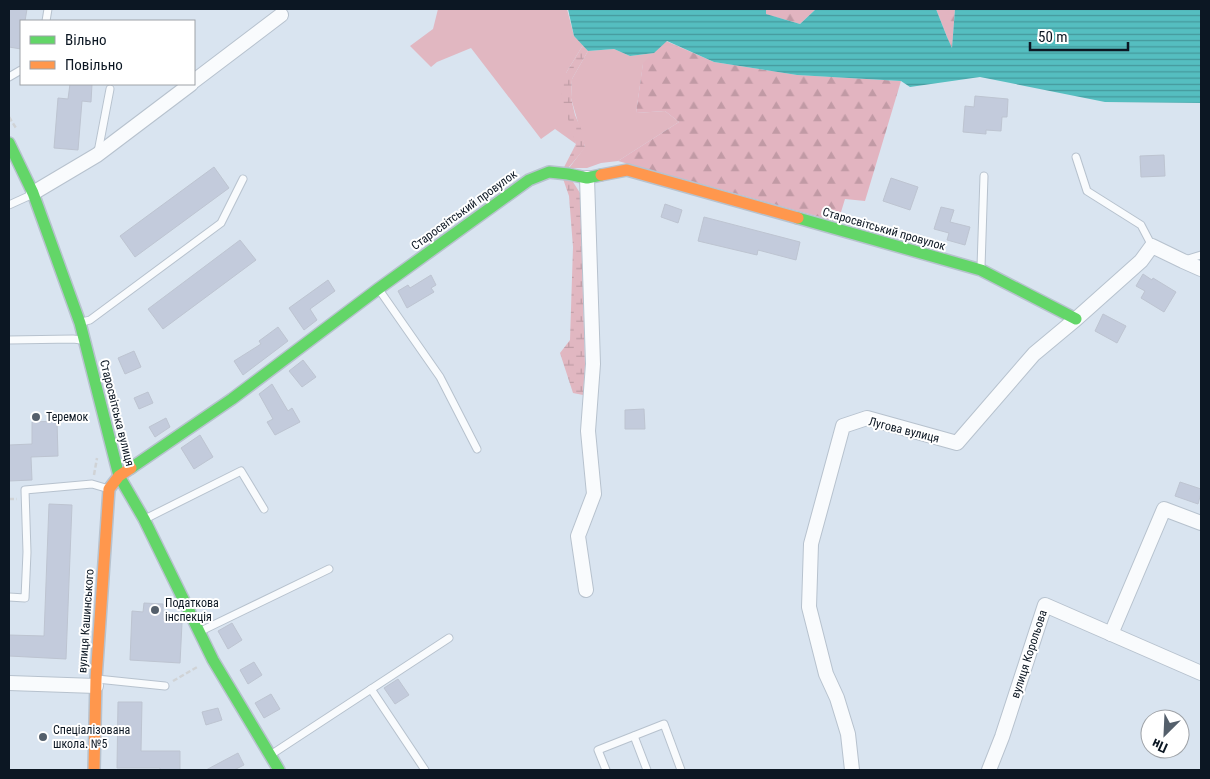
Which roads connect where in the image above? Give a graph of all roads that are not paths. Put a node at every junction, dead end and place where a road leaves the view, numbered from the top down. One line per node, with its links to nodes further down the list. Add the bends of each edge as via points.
1 (282, 15): 4 (street)
2 (20, 71): 3 (lane)
3 (9, 77)
4 (195, 80)
5 (190, 85): 8 (street)
6 (110, 89): 8 (lane)
7 (9, 143): 13 (street, Старосвітська вулиця)
8 (97, 155): 13 (street)
9 (1076, 157): 15 (lane, via 1087,191 1142,225)
10 (984, 176): 19 (lane)
11 (587, 178): 19 (street, Старосвітський провулок, via 627,170); 20 (street, Старосвітський провулок, via 549,172 529,180); 32 (street, via 593,364 588,431 594,494 578,536)
12 (243, 179): 22 (lane, via 221,223 90,320)
13 (33, 193): 14 (lane); 22 (street, Старосвітська вулиця)
14 (9, 205)
15 (1152, 246): 17 (street); 21 (street, Лугова вулиця, via 1141,261)
16 (1201, 254): 17 (lane)
17 (1183, 261): 18 (street)
18 (1201, 269)
19 (981, 270): 21 (street, Старосвітський провулок)
20 (378, 289): 25 (lane, via 440,377); 26 (street, Старосвітський провулок, via 232,399)
21 (1076, 319): 50 (street, Лугова вулиця, via 1034,354 957,443 867,418 843,426 811,544 809,607 826,674 848,734)
22 (80, 324): 24 (street, Старосвітська вулиця)
23 (9, 340): 24 (lane)
24 (84, 340): 26 (street, Старосвітська вулиця)
25 (477, 449)
26 (119, 476): 27 (street); 29 (street, Старосвітська вулиця)
27 (109, 489): 33 (lane, via 92,484 25,490 25,598); 38 (street, вулиця Кашинського)
28 (264, 509): 29 (lane, via 240,471)
29 (144, 519): 34 (street, Старосвітська вулиця)
30 (1201, 523): 35 (street, via 1164,509)
31 (329, 569): 34 (lane)
32 (586, 590)
33 (9, 597)
34 (199, 632): 43 (street, Старосвітська вулиця)
35 (1111, 634): 37 (street, вулиця Корольова); 51 (street, вулиця Корольова, via 1044,605)
36 (449, 638): 41 (lane)
37 (1201, 673)
38 (96, 682): 39 (street); 40 (lane); 44 (street, вулиця Кашинського)
39 (9, 683)
40 (165, 686)
41 (370, 689): 43 (lane); 46 (lane)
42 (634, 736): 47 (lane, via 598,750); 48 (lane); 49 (lane, via 664,724)
43 (270, 756): 45 (street, Старосвітська вулиця)
44 (94, 770)
45 (279, 770)
46 (424, 770)
47 (606, 770)
48 (647, 770)
49 (681, 770)
50 (852, 770)
51 (989, 770)

